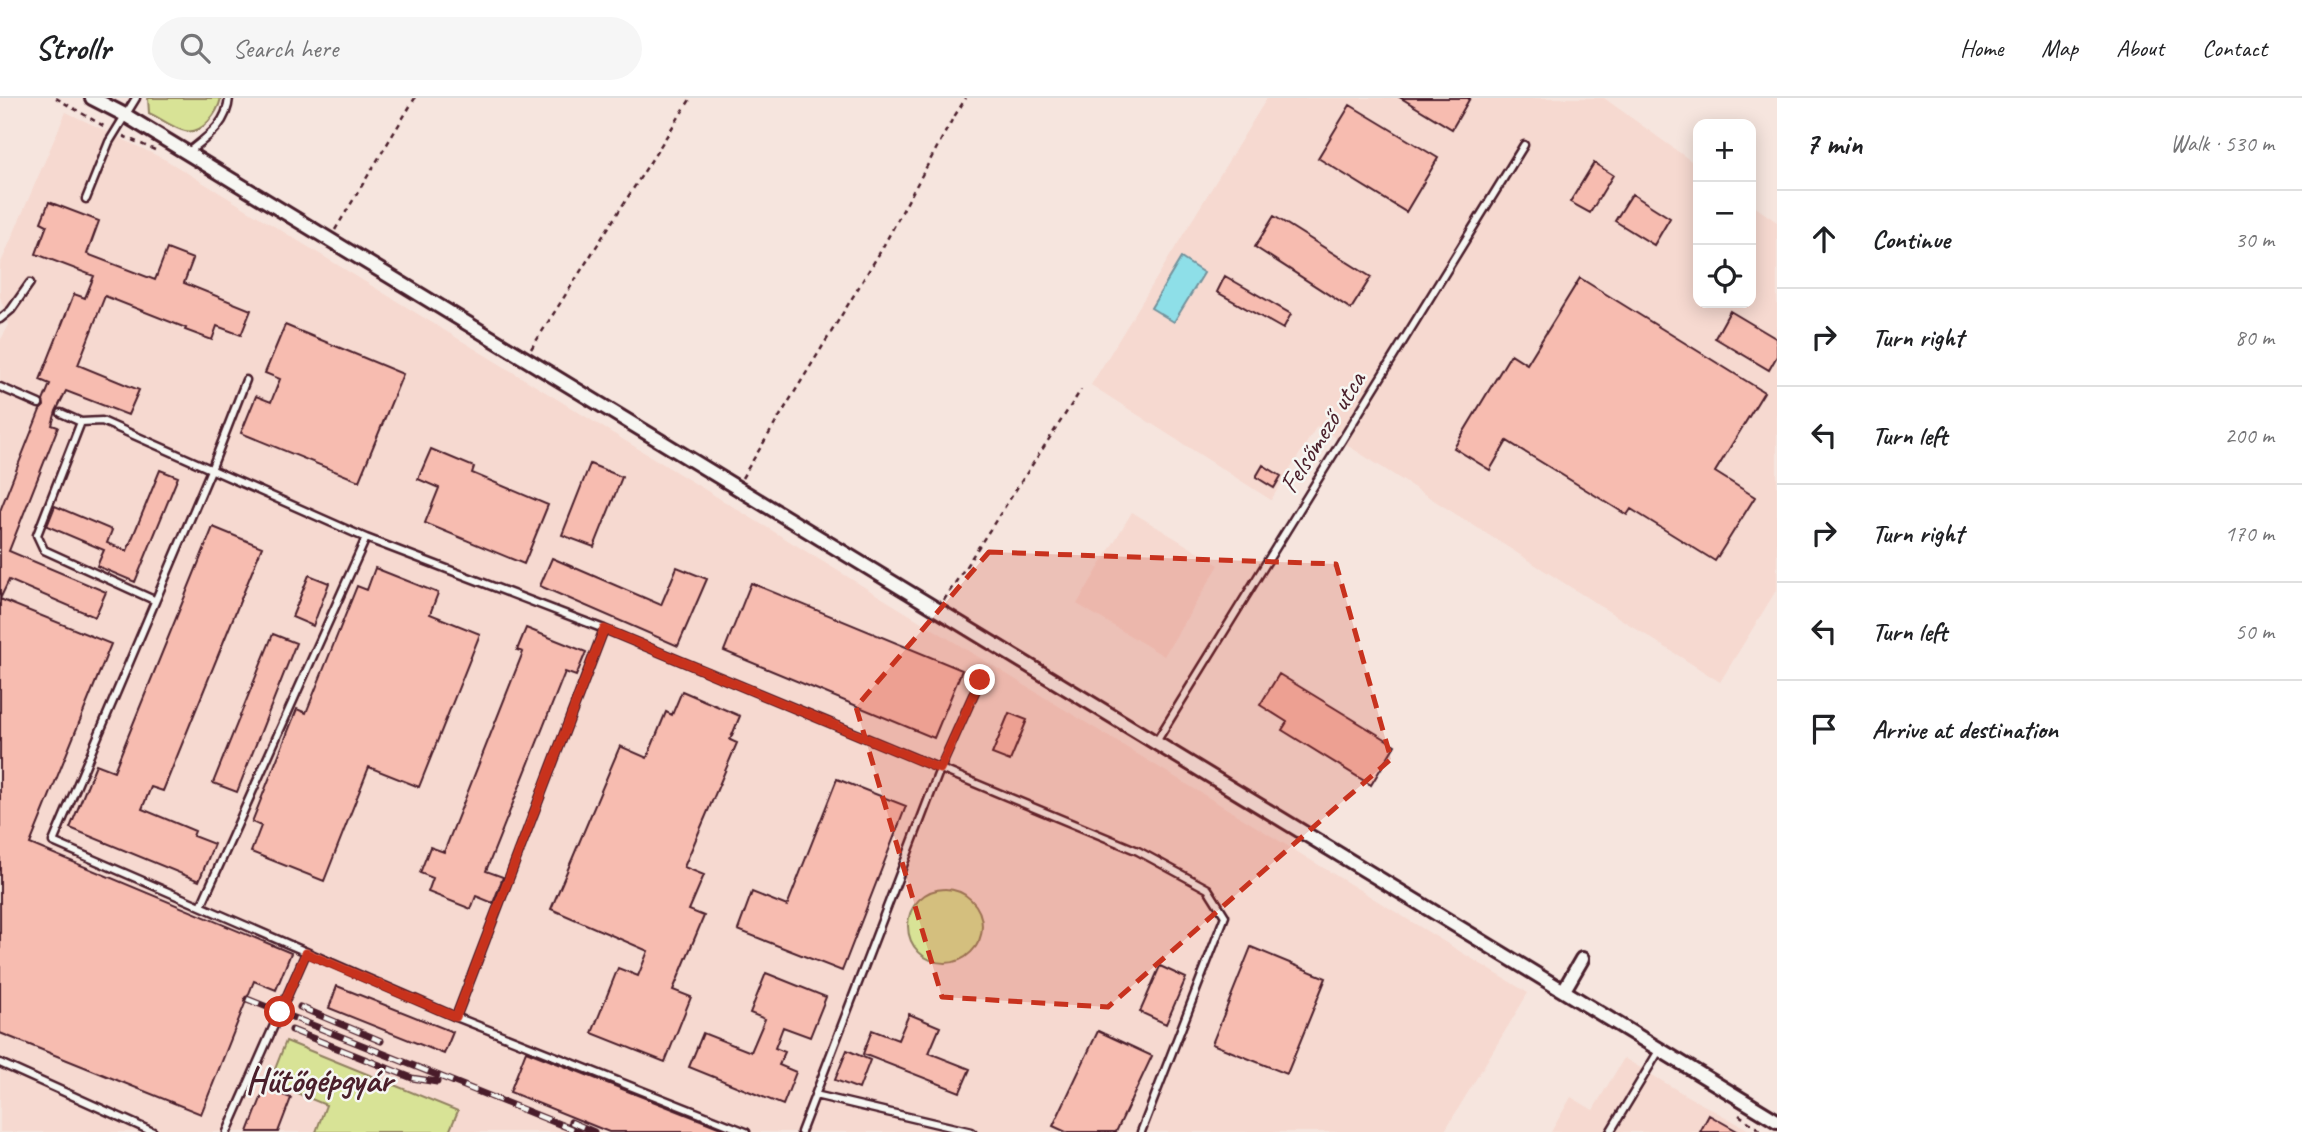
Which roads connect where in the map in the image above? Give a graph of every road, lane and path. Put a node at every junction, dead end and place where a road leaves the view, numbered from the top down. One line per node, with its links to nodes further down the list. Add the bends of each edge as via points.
1 (92, 98): 7 (street)
2 (136, 98): 7 (lane)
3 (229, 98): 9 (lane, via 228,112 215,131)
4 (415, 98): 11 (path)
5 (691, 98): 14 (path)
6 (966, 98): 22 (path, via 879,254)
7 (125, 115): 9 (street); 10 (lane)
8 (1524, 145): 28 (lane, Felsőmező utca)
9 (187, 153): 11 (street)
10 (86, 199)
11 (329, 239): 14 (street)
12 (30, 283): 13 (lane)
13 (0, 319)
14 (525, 358): 22 (street)
15 (246, 380): 21 (lane)
16 (0, 387): 18 (lane)
17 (1081, 390): 25 (path)
18 (39, 404)
19 (61, 413): 20 (lane)
20 (81, 422): 21 (lane, via 102,421); 24 (lane, via 37,536 44,550)
21 (211, 470): 23 (lane); 24 (lane)
22 (737, 487): 25 (street)
23 (366, 538): 26 (lane); 30 (lane)
24 (154, 600): 30 (lane, via 53,842)
25 (938, 609): 28 (street)
26 (604, 629): 29 (lane); 34 (lane)
27 (980, 680): 29 (lane)
28 (1156, 742): 33 (street)
29 (940, 769): 37 (lane); 44 (lane, via 1138,851 1208,889 1225,916)
30 (201, 906): 31 (lane)
31 (306, 953): 34 (lane); 40 (lane)
32 (1582, 959): 33 (street)
33 (1564, 990): 35 (street)
34 (456, 1017): 41 (lane)
35 (1660, 1049): 38 (street); 45 (lane)
36 (0, 1063): 39 (lane)
37 (815, 1096): 42 (lane); 43 (lane)
38 (1777, 1121)
39 (153, 1132)
40 (227, 1132)
41 (746, 1132)
42 (801, 1132)
43 (972, 1132)
44 (1140, 1132)
45 (1610, 1132)

